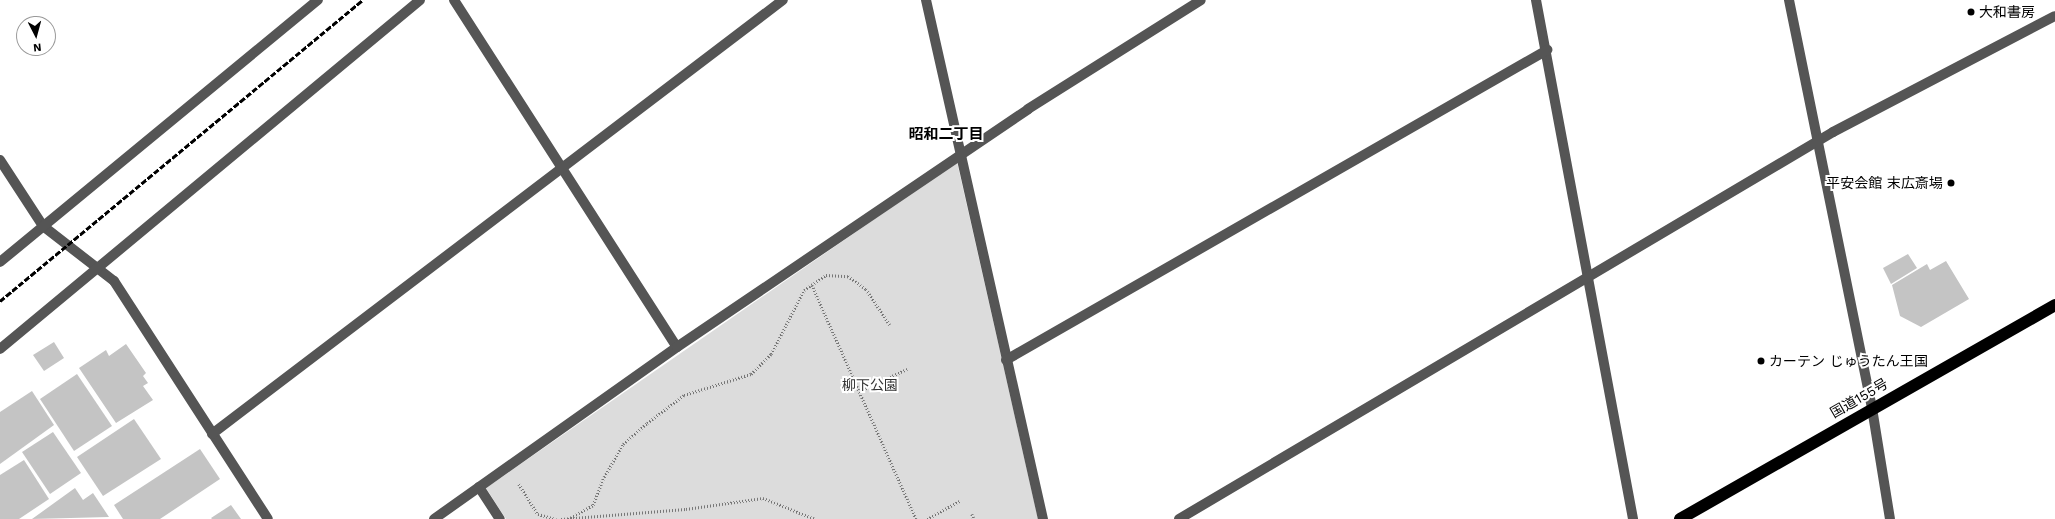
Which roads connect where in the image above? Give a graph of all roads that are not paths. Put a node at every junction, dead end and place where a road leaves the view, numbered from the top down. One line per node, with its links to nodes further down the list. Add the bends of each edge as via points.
1 (318, 0): 15 (street)
2 (420, 0): 17 (street)
3 (454, 0): 14 (street)
4 (783, 0): 14 (street)
5 (926, 0): 12 (street)
6 (1201, 0): 12 (street, via 1028,109)
7 (1536, 0): 10 (street)
8 (1789, 0): 11 (street)
9 (2055, 16): 11 (street, via 1833,132)
10 (1547, 50): 18 (street); 22 (street)
11 (1817, 144): 18 (street); 23 (street)
12 (960, 156): 20 (street); 22 (street)
13 (0, 160): 15 (street)
14 (563, 169): 20 (street); 24 (street)
15 (43, 226): 16 (street); 17 (street)
16 (0, 262)
17 (96, 269): 21 (street); 24 (street, via 114,281)
18 (1587, 279): 30 (street); 31 (street)
19 (2055, 305): 23 (highway, 国道155号)
20 (677, 347): 25 (street)
21 (0, 349)
22 (1006, 360): 29 (street)
23 (1872, 408): 32 (highway, 国道155号); 33 (street)
24 (212, 434): 26 (street)
25 (479, 488): 27 (street); 28 (street)
26 (268, 519)
27 (434, 519)
28 (500, 519)
29 (1043, 519)
30 (1180, 519)
31 (1633, 519)
32 (1680, 519)
33 (1890, 519)

